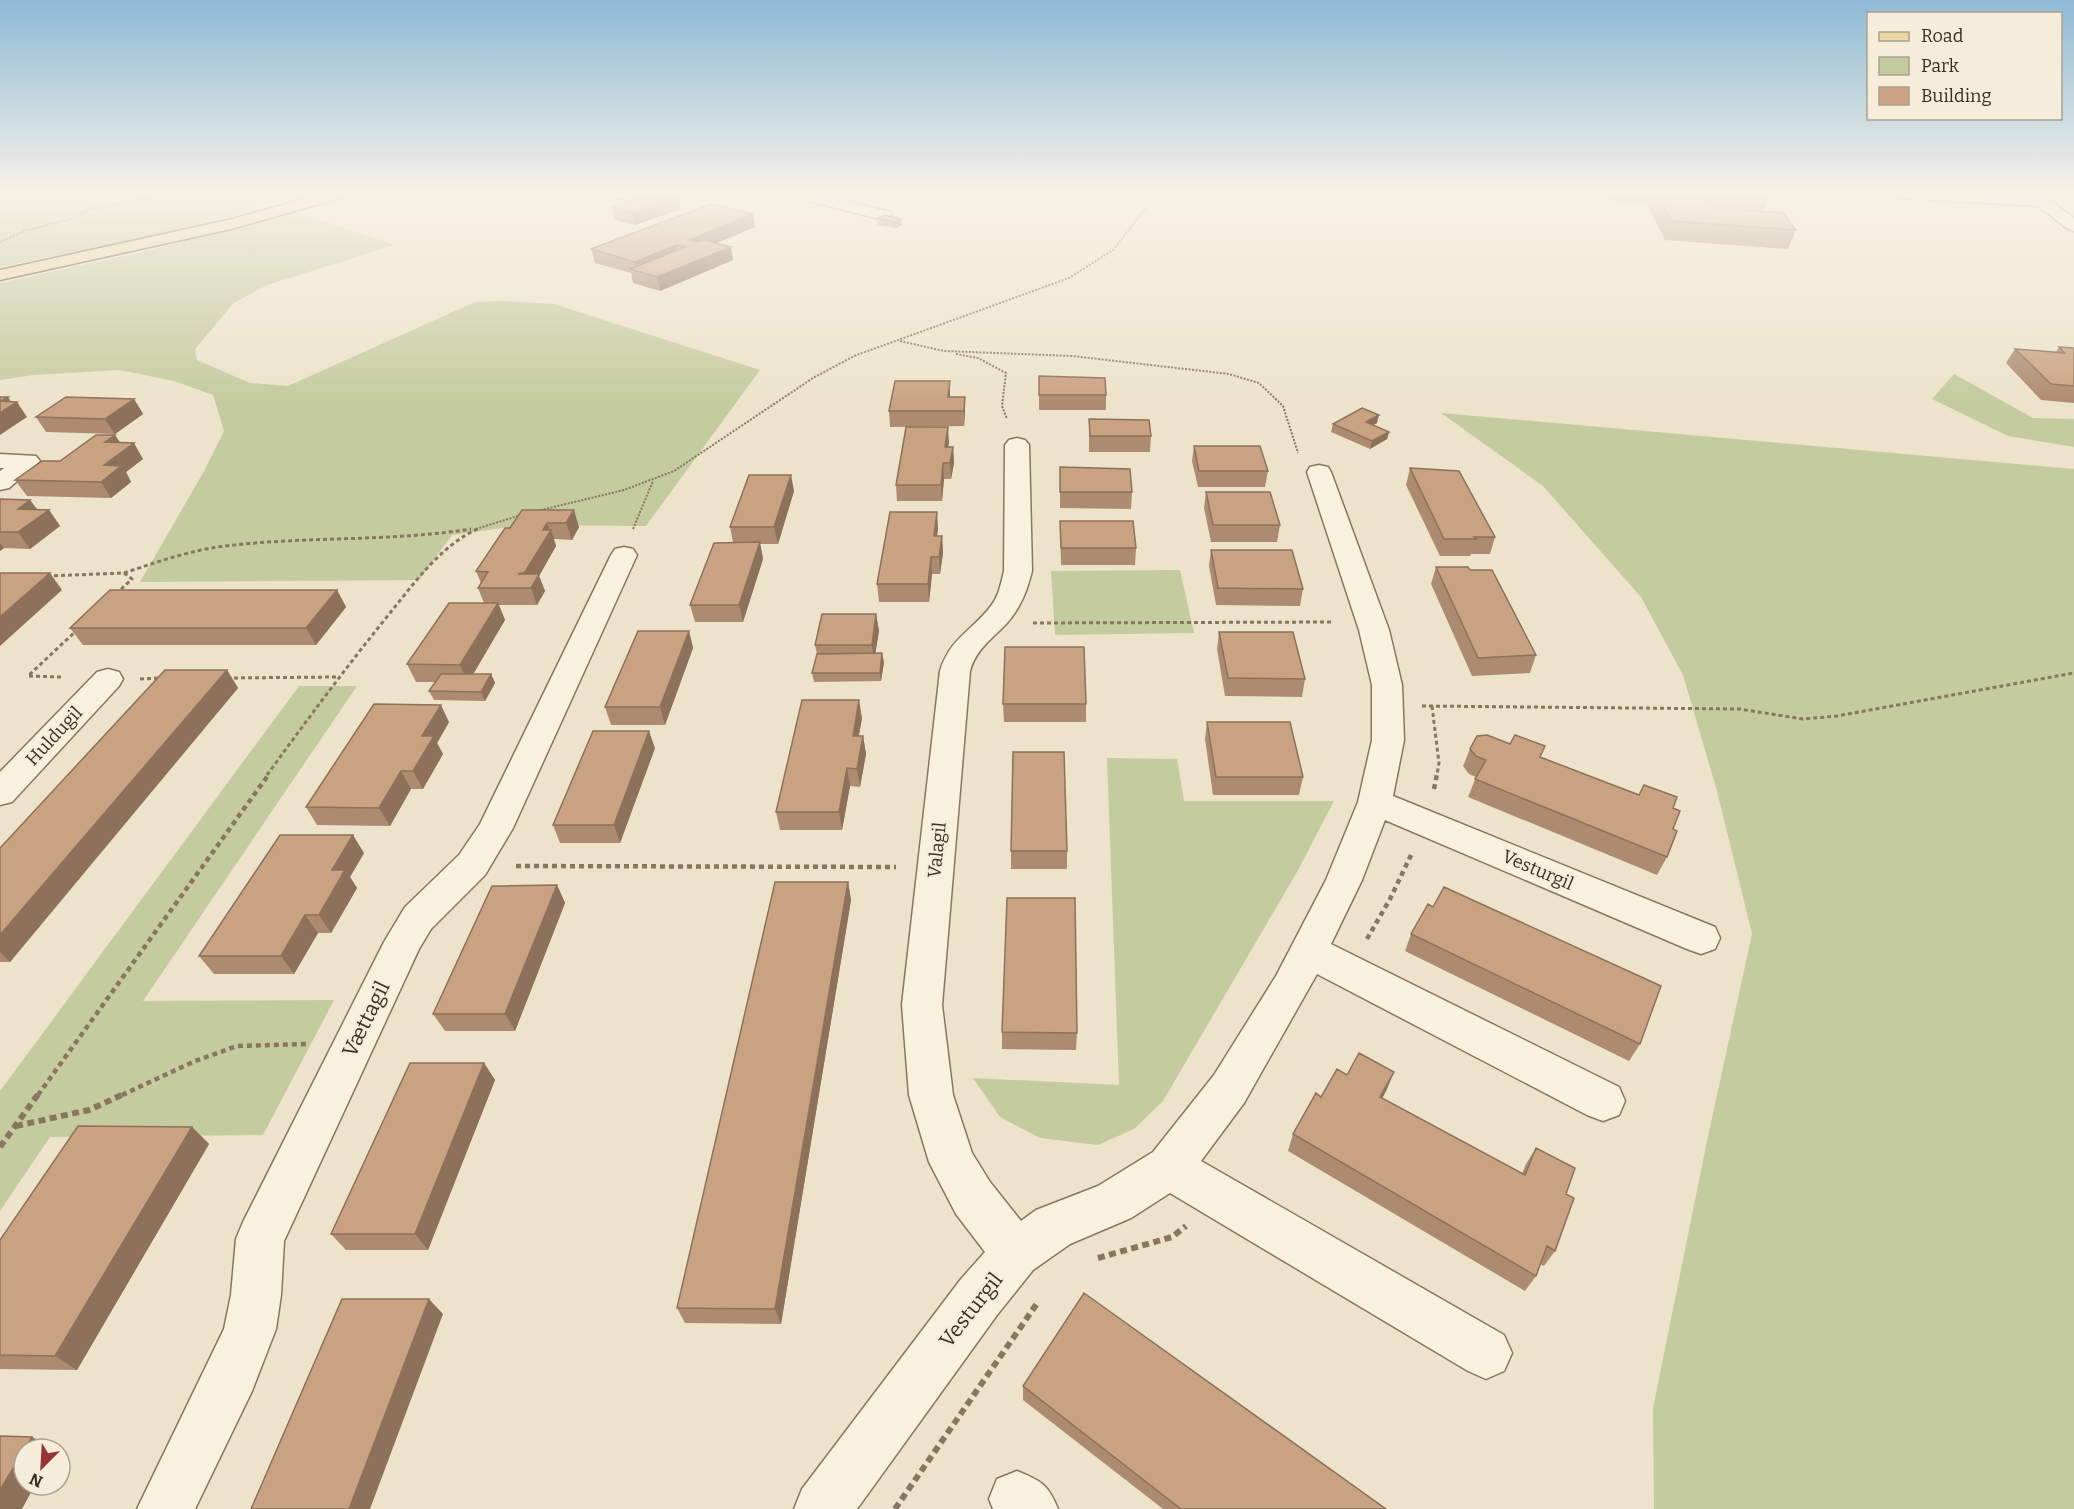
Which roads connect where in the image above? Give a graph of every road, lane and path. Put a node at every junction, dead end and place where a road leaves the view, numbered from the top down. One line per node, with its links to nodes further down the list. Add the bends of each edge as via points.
1 (52, 263): 3 (main road)
2 (1092, 263): 4 (path, via 1069,278)
3 (0, 275)
4 (899, 340): 5 (path); 9 (path, via 854,356 813,378)
5 (944, 351): 6 (path, via 978,358 1006,373 1002,406); 8 (path, via 1072,356 1229,374 1259,383 1283,406 1301,463)
6 (1017, 445): 19 (street, Valagil, via 1018,571 1009,601)
7 (0, 461): 10 (street, via 28,461)
8 (1319, 472): 18 (street, Vesturgil)
9 (653, 481): 11 (path); 14 (path)
10 (0, 483)
11 (532, 513)
12 (524, 514): 13 (path)
13 (478, 528): 15 (path, via 379,540 226,546 181,554); 22 (path, via 446,548)
14 (624, 555): 29 (street, Vættagil, via 495,828)
15 (124, 573): 16 (path); 17 (path, via 132,579)
16 (45, 576)
17 (115, 595)
18 (1371, 622): 19 (path); 26 (street, Vesturgil, via 1387,685)
19 (992, 623): 30 (street, Valagil, via 962,651 955,671)
20 (80, 627): 25 (path, via 28,676)
21 (2074, 673): 26 (path, via 1803,719 1739,709)
22 (338, 677): 24 (path); 35 (path)
23 (160, 678): 25 (path)
24 (219, 678)
25 (108, 679): 27 (street, Huldugil)
26 (1387, 706): 28 (street, Vesturgil, via 1388,740)
27 (0, 793)
28 (1375, 802): 31 (street, Vesturgil); 32 (street, Vesturgil, via 1344,880)
29 (472, 865): 30 (path); 33 (street, Vættagil, via 418,918)
30 (936, 868): 38 (street, Valagil, via 922,1005 931,1095 951,1162 973,1198)
31 (1701, 938)
32 (1308, 951): 34 (street); 37 (street, Vesturgil, via 1229,1089)
33 (352, 1045): 35 (path, via 237,1046 89,1110); 40 (street, Vættagil, via 260,1239 250,1329)
34 (1603, 1101)
35 (15, 1126): 36 (path)
36 (0, 1147)
37 (1169, 1167): 38 (street, Vesturgil, via 1113,1202 1053,1227); 39 (street)
38 (1016, 1253): 41 (street, Vesturgil)
39 (1486, 1353)
40 (165, 1509)
41 (822, 1509)

